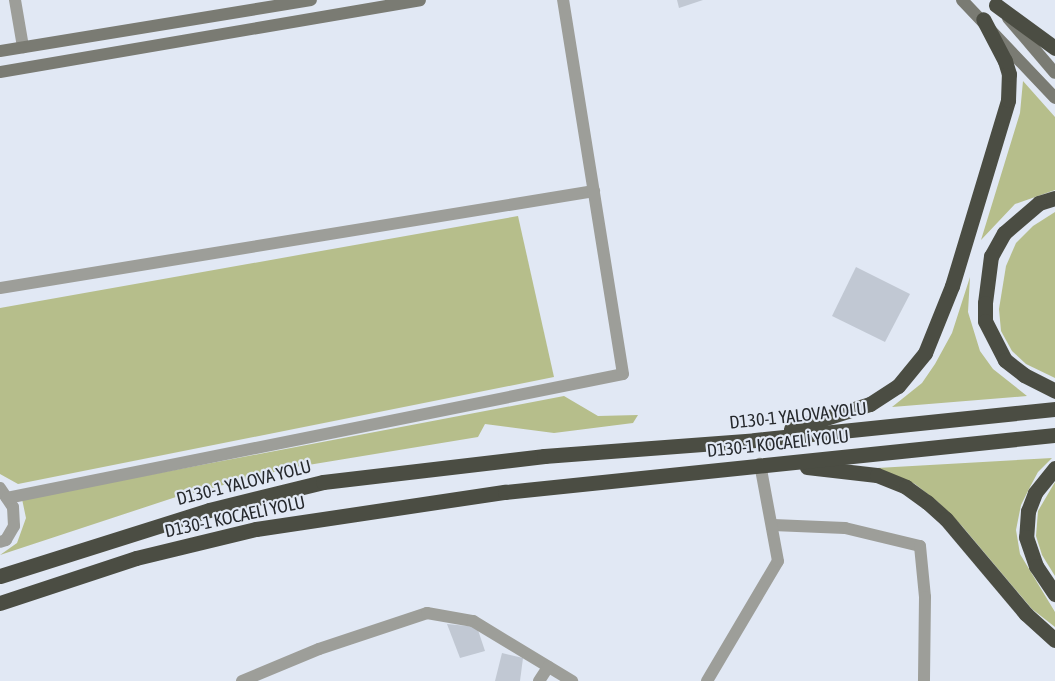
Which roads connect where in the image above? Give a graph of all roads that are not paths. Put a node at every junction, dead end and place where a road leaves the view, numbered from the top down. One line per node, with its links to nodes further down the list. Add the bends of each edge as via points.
1 (14, 0): 8 (street)
2 (311, 0): 8 (main road)
3 (420, 0): 11 (main road)
4 (563, 0): 14 (street)
5 (962, 0): 7 (main road)
6 (994, 2): 9 (highway); 12 (main road)
7 (983, 19): 13 (main road); 20 (highway, via 1005,60 1009,74 1008,100 952,286 925,354 898,386 870,404)
8 (23, 47): 10 (main road)
9 (1055, 48)
10 (0, 51)
11 (0, 72)
12 (1055, 73)
13 (1055, 98)
14 (594, 191): 16 (street); 23 (street, via 623,374)
15 (1055, 198): 17 (highway, via 1039,203 1004,233 991,256 985,321 1005,360 1024,375)
16 (0, 288)
17 (1055, 390)
18 (1055, 409): 20 (highway, D130-1 YALOVA YOLU)
19 (1055, 435): 21 (highway, D130-1 KOCAELİ YOLU)
20 (755, 440): 26 (highway, D130-1 YALOVA YOLU, via 544,456 323,482 264,495)
21 (760, 464): 24 (street); 28 (highway, D130-1 KOCAELİ YOLU, via 505,492 256,529 136,558); 29 (highway, via 877,475 906,488 946,520 1026,614)
22 (1055, 468): 27 (highway, via 1035,492 1028,511 1026,537 1036,566)
23 (4, 493): 25 (street, via 12,506 14,526 6,540)
24 (773, 525): 34 (street, via 778,561); 35 (street, via 845,528 920,546)
25 (0, 542)
26 (0, 576)
27 (1055, 594)
28 (0, 603)
29 (1055, 640)
30 (548, 668): 31 (street, via 473,620 427,613 319,649); 32 (street); 33 (street)
31 (242, 681)
32 (539, 681)
33 (572, 681)
34 (707, 681)
35 (924, 681)

